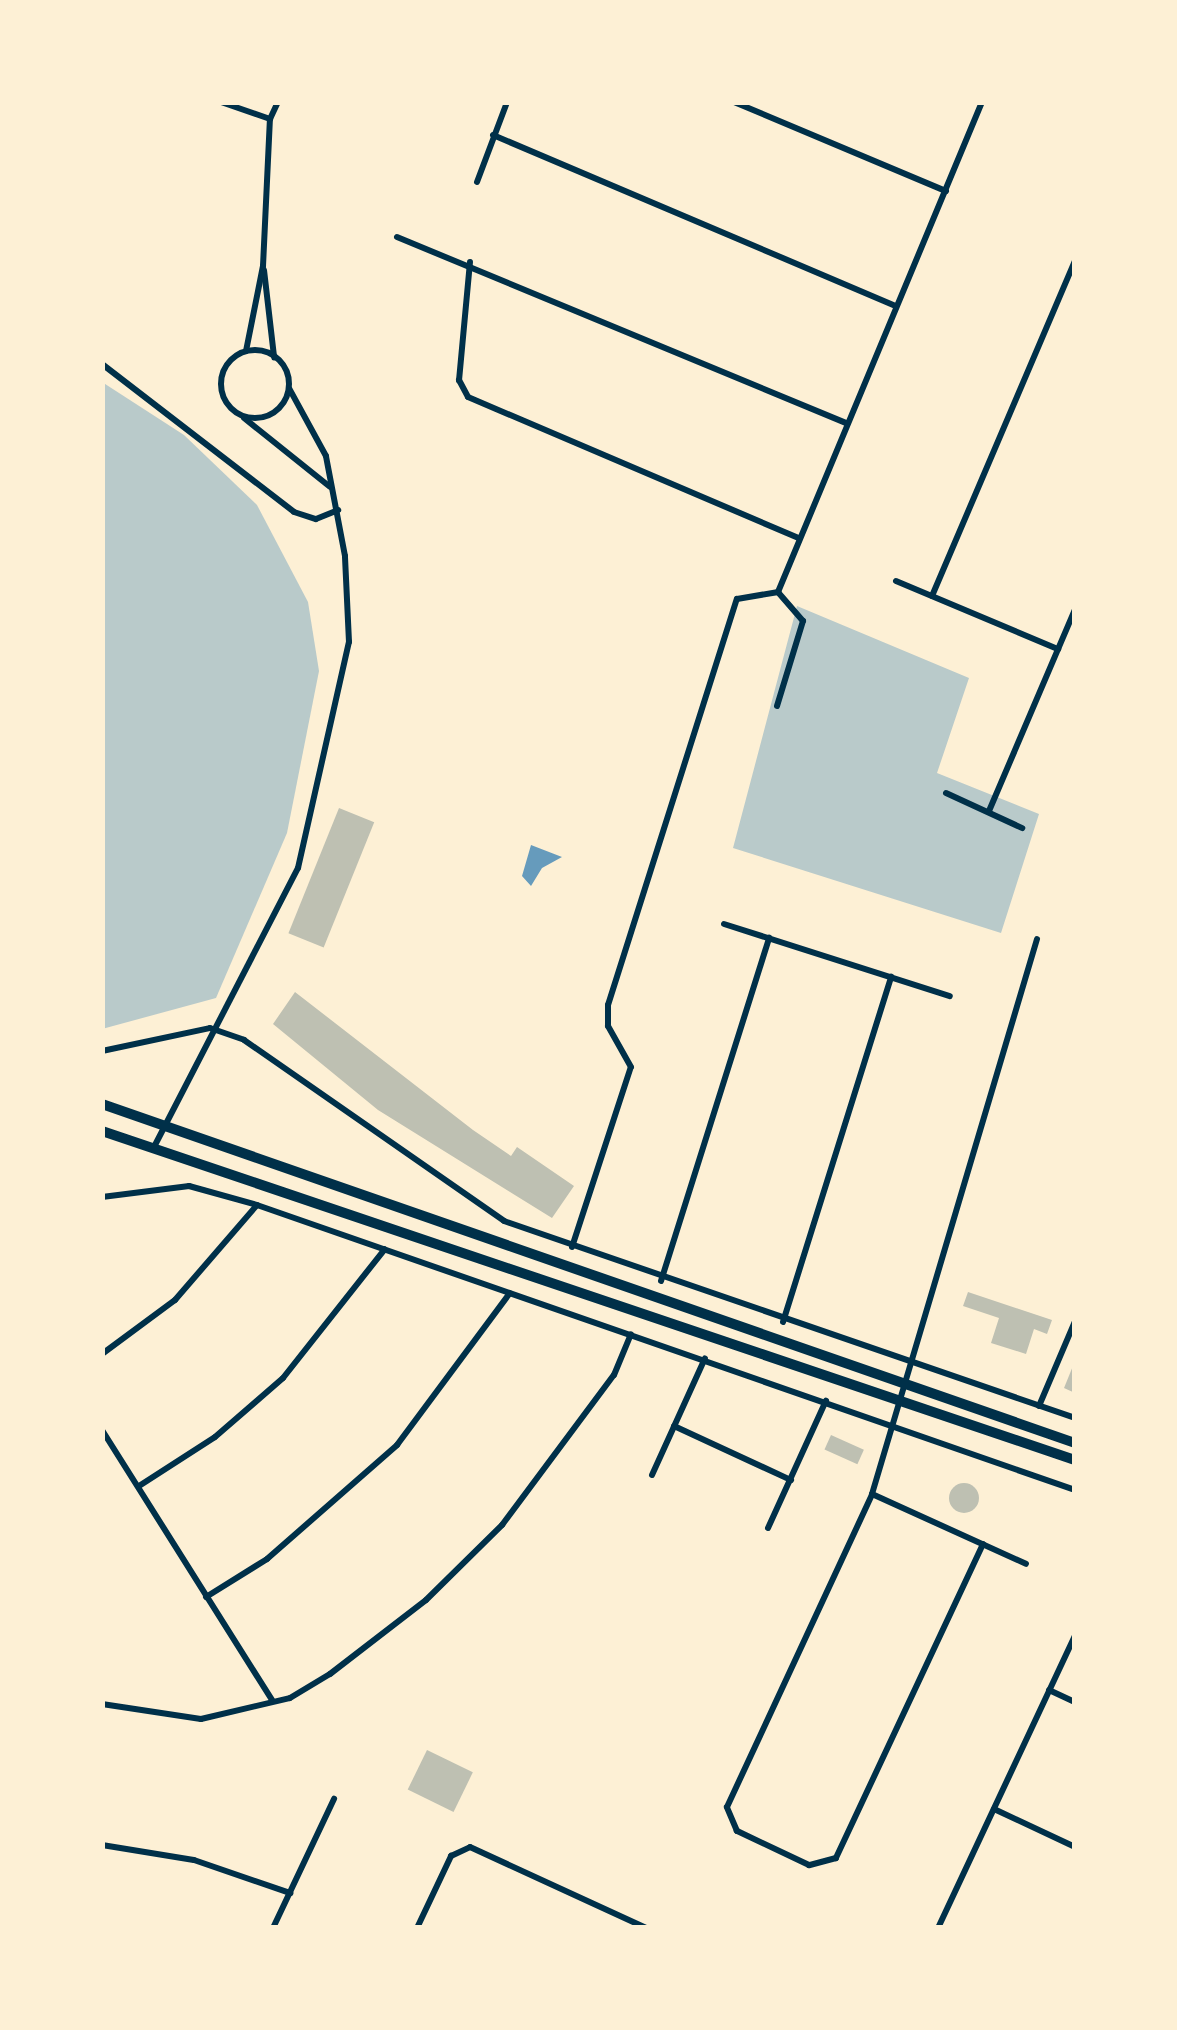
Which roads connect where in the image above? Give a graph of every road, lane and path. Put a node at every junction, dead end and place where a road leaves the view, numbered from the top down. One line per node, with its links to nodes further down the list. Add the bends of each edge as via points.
1 (221, 102): 6 (street)
2 (278, 102): 6 (street)
3 (507, 102): 7 (street)
4 (734, 102): 9 (street)
5 (982, 102): 9 (street)
6 (270, 119): 13 (street)
7 (494, 135): 8 (street); 14 (street)
8 (477, 182)
9 (946, 191): 14 (street)
10 (397, 237): 12 (street)
11 (1075, 261): 26 (street)
12 (470, 262): 20 (street); 23 (street, via 459,380 468,397)
13 (263, 266): 15 (street); 16 (street)
14 (896, 306): 20 (street)
15 (246, 352): 16 (street); 19 (street, via 221,382)
16 (274, 357): 18 (street)
17 (102, 364): 22 (street, via 294,512 316,519)
18 (289, 388): 19 (street, via 268,416); 21 (street, via 326,456)
19 (242, 416): 21 (street)
20 (847, 423): 23 (street)
21 (330, 488): 22 (street)
22 (338, 510): 38 (street, via 349,642 298,868)
23 (800, 538): 25 (street)
24 (896, 581): 26 (street)
25 (778, 592): 29 (street, via 803,621); 46 (street, via 736,599 626,947 608,1012 629,1057 629,1079)
26 (932, 596): 28 (street)
27 (1075, 609): 28 (street)
28 (1058, 649): 31 (street)
29 (777, 706)
30 (946, 793): 31 (street)
31 (989, 811): 32 (street)
32 (1022, 828)
33 (724, 924): 34 (street)
34 (769, 938): 36 (street); 48 (street)
35 (1037, 939): 55 (street)
36 (891, 977): 37 (street); 51 (street)
37 (950, 996)
38 (210, 1028): 39 (street); 41 (street); 46 (street, via 287,1067 460,1195)
39 (102, 1051)
40 (102, 1104): 41 (highway)
41 (167, 1122): 43 (street); 56 (highway)
42 (102, 1131): 43 (highway)
43 (154, 1147): 57 (highway)
44 (102, 1198): 45 (street, via 189,1186)
45 (257, 1205): 47 (street); 53 (street, via 176,1300)
46 (572, 1247): 48 (street)
47 (385, 1249): 49 (street); 68 (street, via 283,1378)
48 (661, 1280): 51 (street)
49 (511, 1292): 52 (street); 74 (street, via 397,1445 267,1559)
50 (1075, 1321): 59 (street)
51 (783, 1322): 55 (street)
52 (631, 1334): 54 (street); 77 (street, via 614,1375 502,1525 426,1600 330,1674)
53 (102, 1354)
54 (705, 1358): 58 (street); 62 (street)
55 (907, 1362): 56 (street); 59 (street)
56 (904, 1379): 57 (street); 64 (highway)
57 (901, 1398): 61 (street); 65 (highway)
58 (827, 1400): 61 (street); 67 (street)
59 (1039, 1406): 60 (street)
60 (1075, 1418)
61 (897, 1422): 69 (street); 70 (street)
62 (674, 1426): 66 (street); 67 (street)
63 (102, 1430): 68 (street)
64 (1075, 1442)
65 (1075, 1460)
66 (652, 1474)
67 (790, 1480): 71 (street)
68 (139, 1486): 74 (street)
69 (1075, 1490)
70 (872, 1494): 72 (street); 72 (street, via 727,1807 737,1831 808,1864 836,1858)
71 (768, 1528)
72 (983, 1544): 73 (street)
73 (1027, 1564)
74 (206, 1597): 77 (street)
75 (1075, 1635): 76 (street)
76 (1049, 1690): 78 (street); 81 (street)
77 (272, 1700): 79 (street, via 201,1719)
78 (1075, 1702)
79 (102, 1704)
80 (334, 1798): 84 (street)
81 (994, 1809): 83 (street); 88 (street)
82 (102, 1845): 84 (street, via 194,1860)
83 (1075, 1847)
84 (290, 1893): 85 (street)
85 (273, 1928)
86 (417, 1928): 87 (street, via 451,1856 470,1846)
87 (646, 1928)
88 (938, 1928)

